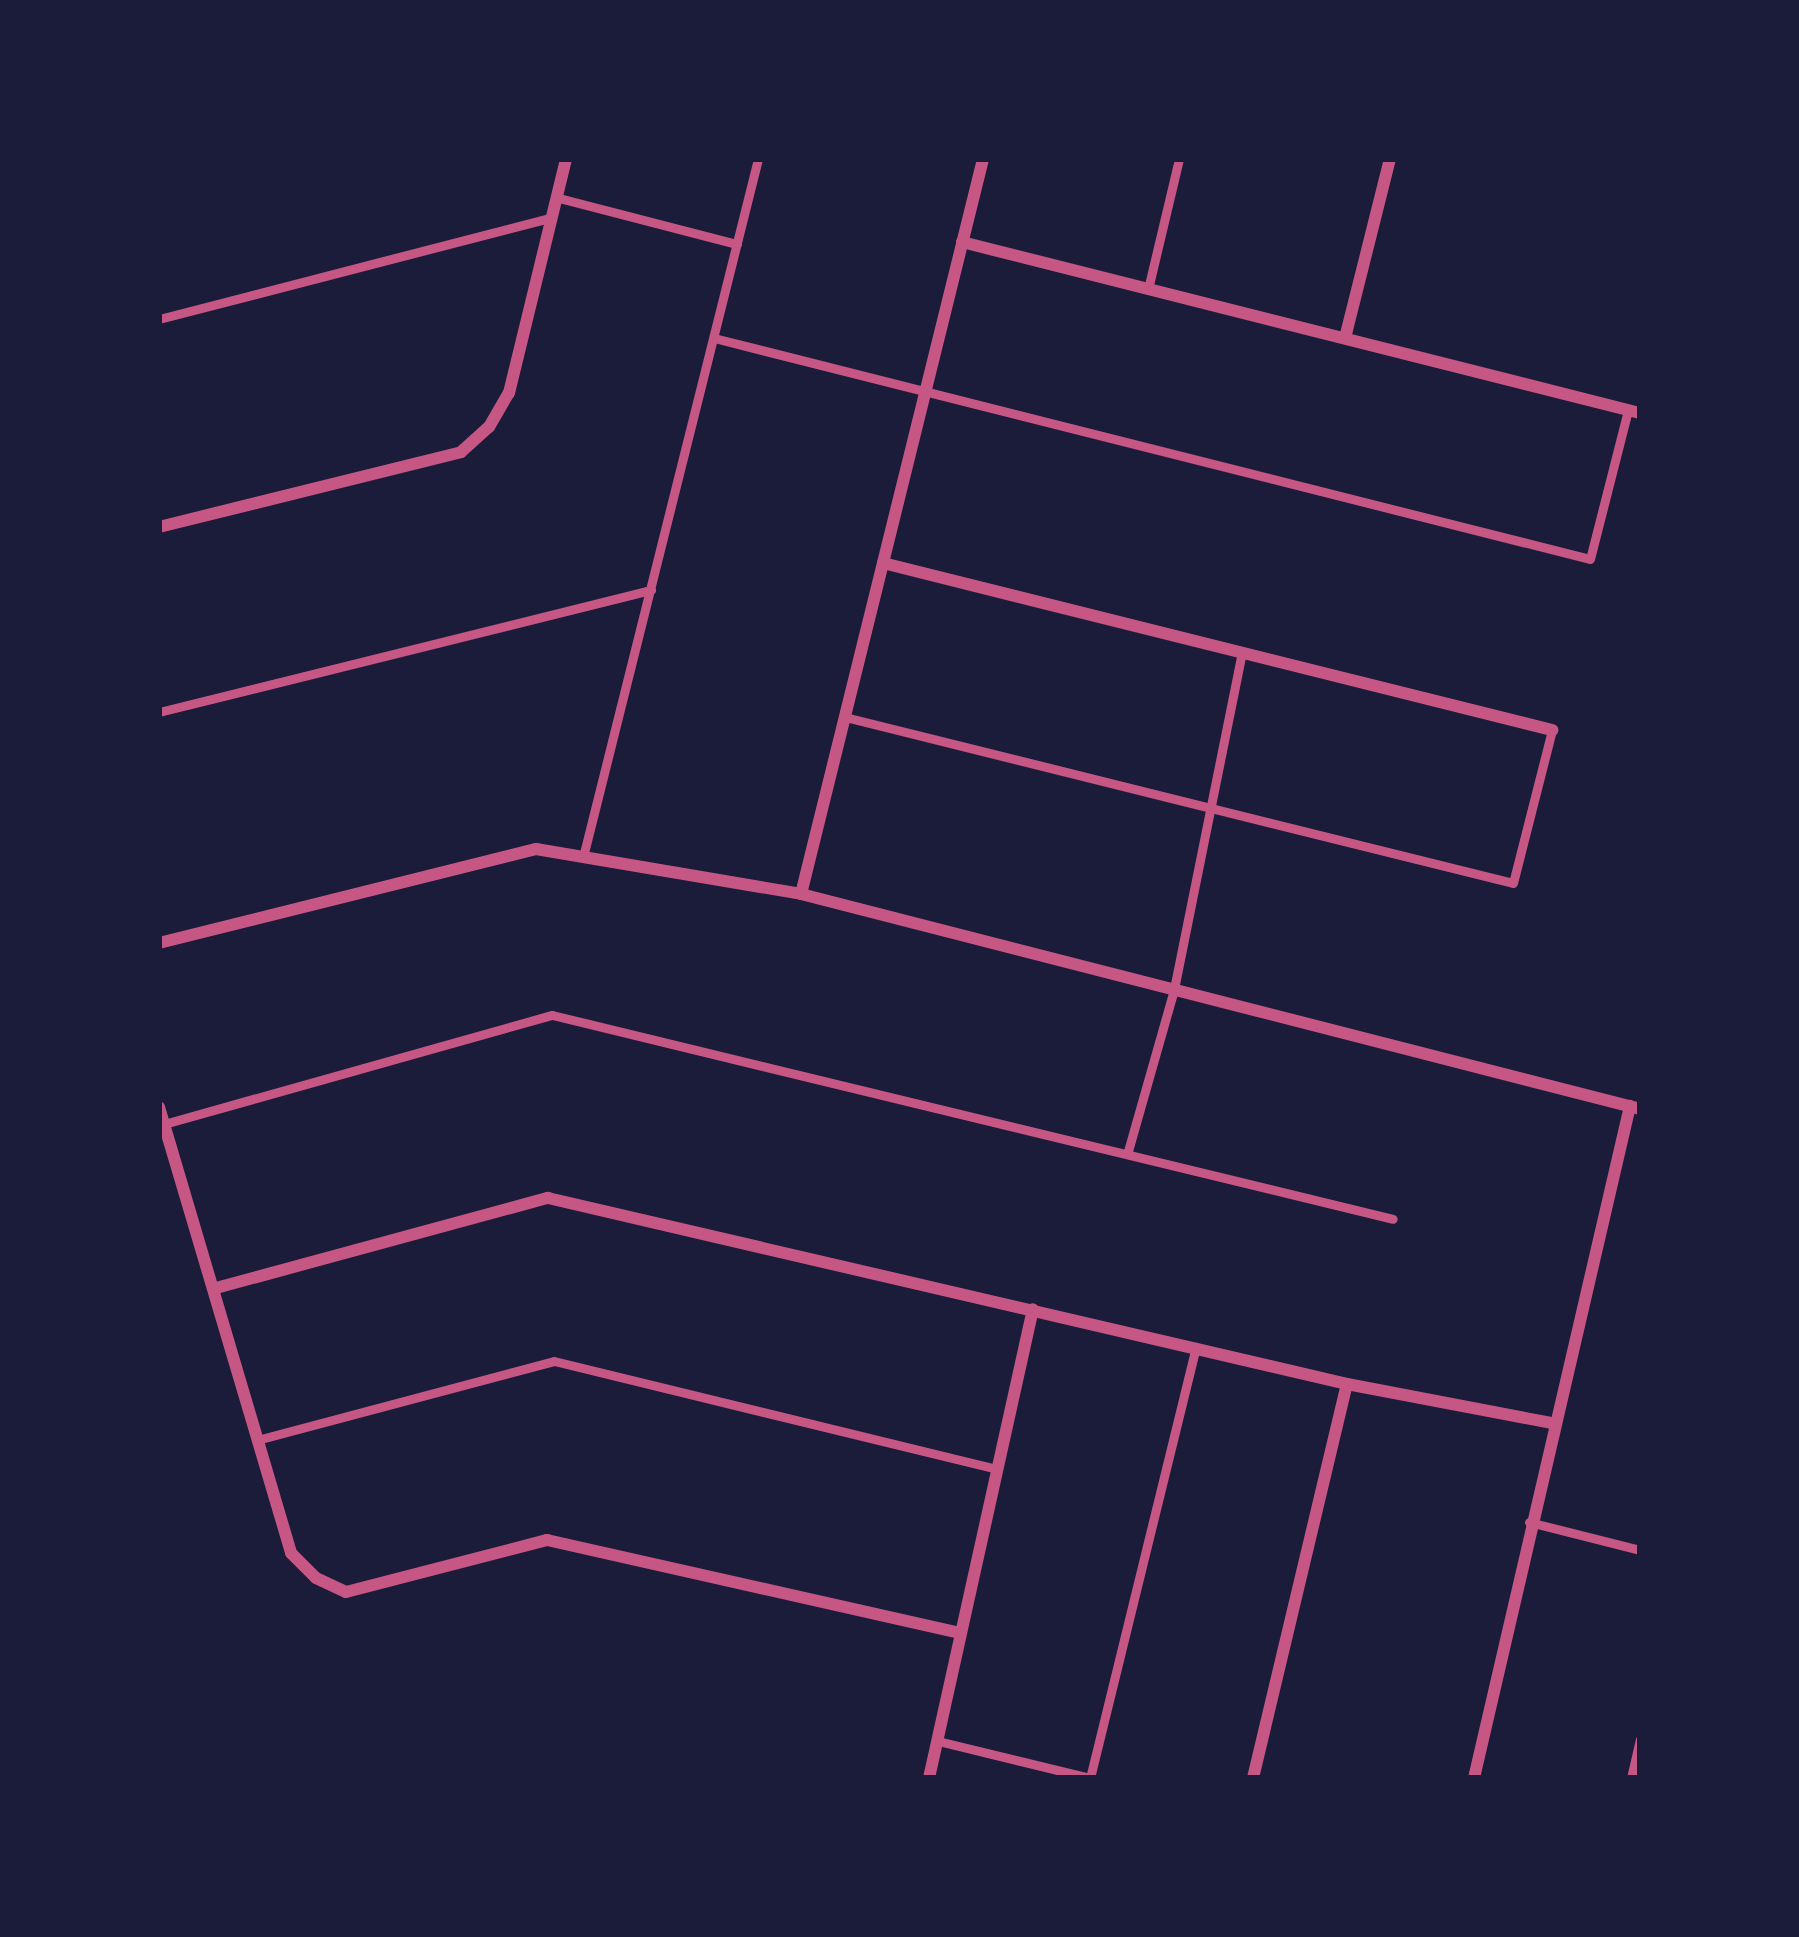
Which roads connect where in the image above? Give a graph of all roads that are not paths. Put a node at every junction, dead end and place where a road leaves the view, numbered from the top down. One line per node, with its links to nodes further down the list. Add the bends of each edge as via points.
1 (566, 159): 6 (street)
2 (758, 159): 9 (lane)
3 (983, 159): 8 (street)
4 (1179, 159): 10 (lane)
5 (1390, 159): 13 (street)
6 (555, 197): 7 (street); 9 (lane)
7 (550, 218): 11 (lane); 16 (street, via 509,393 489,427 460,452)
8 (962, 242): 10 (street); 14 (street)
9 (737, 244): 12 (lane)
10 (1148, 289): 13 (street)
11 (159, 319)
12 (714, 338): 14 (lane); 18 (lane)
13 (1345, 338): 15 (street)
14 (924, 394): 15 (lane, via 1590,559); 17 (street)
15 (1634, 411)
16 (159, 527)
17 (883, 563): 19 (street); 21 (street)
18 (651, 590): 20 (lane); 24 (lane)
19 (1242, 652): 22 (street); 23 (lane)
20 (159, 712)
21 (844, 717): 23 (lane); 25 (street)
22 (1552, 730): 23 (lane, via 1513,884)
23 (1210, 808): 27 (lane)
24 (583, 857): 25 (street); 26 (street, via 536,849)
25 (802, 894): 27 (street)
26 (159, 943)
27 (1174, 989): 29 (street); 31 (lane)
28 (159, 1107): 30 (street)
29 (1635, 1108): 37 (street)
30 (164, 1124): 31 (lane, via 552,1015); 33 (street)
31 (1128, 1151): 32 (lane)
32 (1393, 1219)
33 (216, 1288): 34 (street, via 548,1198); 38 (street)
34 (1033, 1309): 35 (street); 39 (street)
35 (1196, 1347): 36 (street); 46 (lane)
36 (1348, 1384): 37 (street); 47 (street)
37 (1552, 1423): 40 (street)
38 (257, 1440): 39 (lane, via 554,1361); 42 (street, via 292,1553 346,1592 547,1540)
39 (998, 1469): 42 (street)
40 (1529, 1522): 41 (lane); 48 (street)
41 (1640, 1550)
42 (961, 1634): 44 (street)
43 (1640, 1739): 49 (lane)
44 (938, 1741): 45 (street); 46 (lane)
45 (929, 1778)
46 (1090, 1778)
47 (1253, 1778)
48 (1474, 1778)
49 (1631, 1778)

